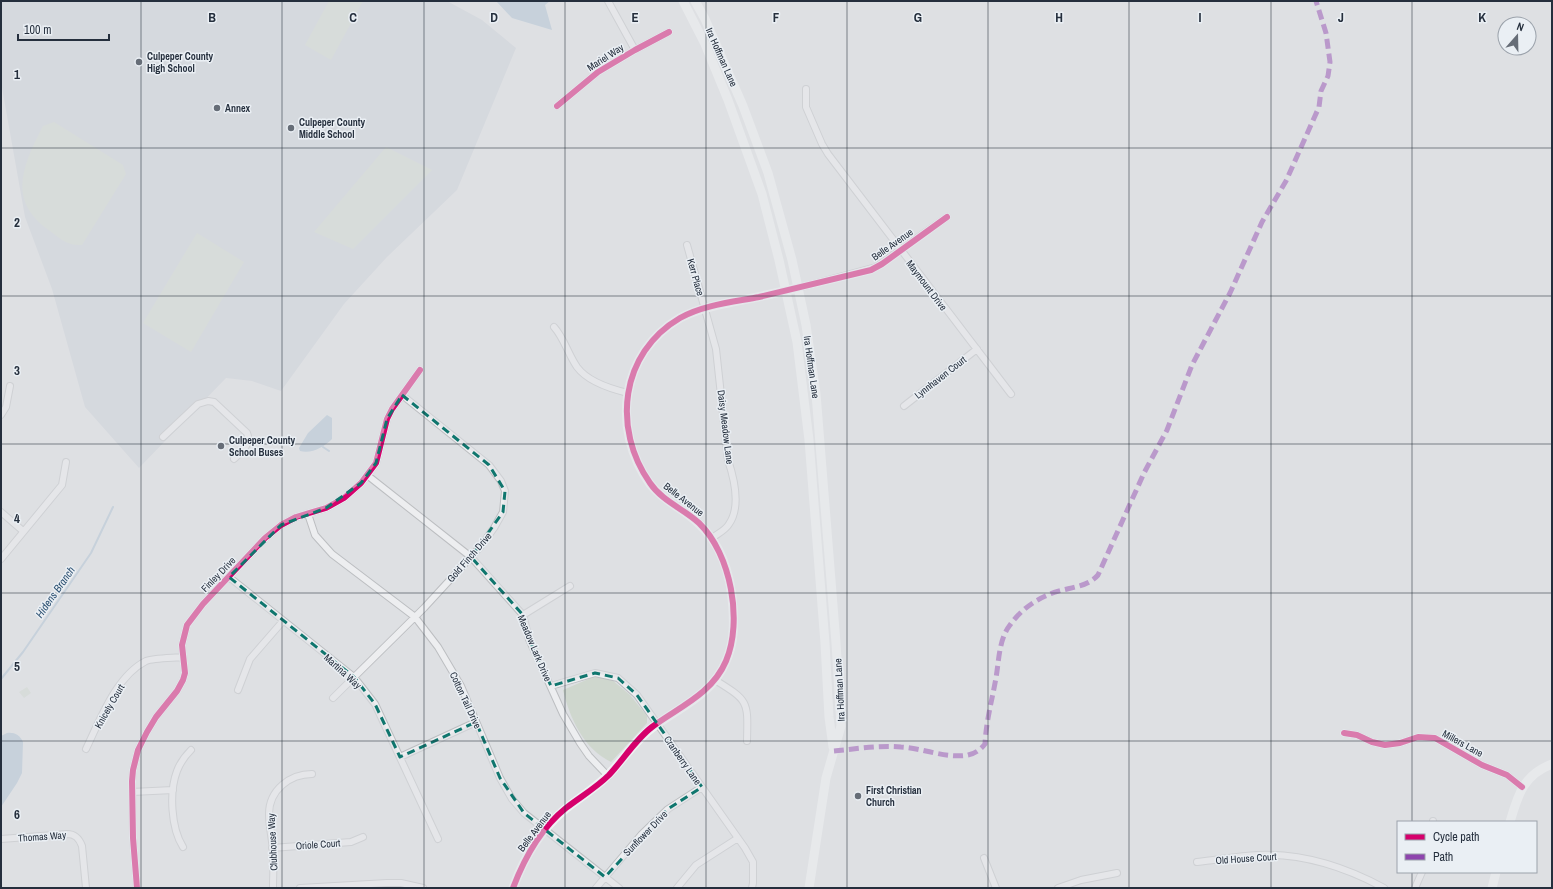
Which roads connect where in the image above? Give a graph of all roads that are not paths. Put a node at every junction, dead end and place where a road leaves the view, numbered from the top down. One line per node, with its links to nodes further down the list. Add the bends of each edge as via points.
1 (608, 1): 5 (street)
2 (683, 1): 12 (main road, Ira Hoffman Lane, via 709,53 762,194)
3 (695, 1): 11 (main road, Ira Hoffman Lane, via 724,60 768,173)
4 (669, 32): 5 (street, Mariel Way)
5 (634, 50): 7 (street, Mariel Way, via 598,72)
6 (806, 89): 10 (street, Maymount Drive, via 806,107 825,149)
7 (557, 106)
8 (947, 217): 10 (street, Belle Avenue)
9 (687, 245): 13 (street, Kerr Place)
10 (901, 250): 11 (street, Belle Avenue, via 871,270); 15 (street, Maymount Drive)
11 (798, 288): 12 (main road, Belle Avenue); 50 (main road, Ira Hoffman Lane, via 816,394 836,643 841,726)
12 (785, 291): 13 (main road, Belle Avenue); 50 (main road, Ira Hoffman Lane, via 797,342 809,440 829,717)
13 (706, 308): 18 (main road, Belle Avenue, via 680,318 659,335 637,364); 30 (street, Daisy Meadow Lane, via 716,349 723,424 735,498 735,513 729,526)
14 (554, 326): 18 (street, via 578,368 593,380 613,390)
15 (976, 349): 19 (street, Maymount Drive); 21 (street, Lynnhaven Court)
16 (420, 370): 20 (street, Finley Drive)
17 (10, 386): 22 (street, via 6,407)
18 (628, 393): 30 (main road, Belle Avenue, via 626,418 630,444 638,465 656,491 697,521)
19 (1011, 394)
20 (402, 395): 26 (street, Finley Drive, via 387,419 376,463); 31 (street, Gold Finch Drive, via 489,465 501,481 505,491 503,512 494,528)
21 (904, 406)
22 (1, 415)
23 (163, 437): 24 (street, via 198,404 214,402 247,433 248,444)
24 (234, 459)
25 (66, 462): 29 (street, via 62,485)
26 (367, 475): 28 (street, Finley Drive, via 344,498); 31 (street, Meadow Lark Drive)
27 (1, 512): 29 (street)
28 (308, 514): 33 (street, Finley Drive, via 281,525 265,538); 36 (street, Cotton Tail Drive, via 315,535 332,554)
29 (23, 531): 32 (street)
30 (712, 538): 40 (main road, Belle Avenue, via 727,568 734,626 730,651)
31 (471, 556): 35 (street, Meadow Lark Drive); 36 (street, Gold Finch Drive)
32 (1, 559)
33 (229, 577): 37 (street, Martina Way); 38 (street, Finley Drive, via 203,604 187,626 182,645)
34 (570, 586): 35 (street)
35 (523, 615): 41 (street, Meadow Lark Drive, via 529,639)
36 (415, 617): 39 (street, Gold Finch Drive); 44 (street, Cotton Tail Drive, via 438,647 462,686)
37 (283, 620): 39 (street, Martina Way); 42 (street, via 250,659)
38 (183, 657): 48 (street, Knicely Court, via 147,661 128,675 115,691); 58 (street, Finley Drive, via 183,680 156,717 138,750 133,770)
39 (354, 678): 43 (street, Gold Finch Drive); 51 (street, Martina Way, via 376,704)
40 (715, 680): 45 (main road, Belle Avenue, via 700,695); 47 (street, via 738,694 745,703)
41 (551, 686): 45 (street, Cranberry Lane, via 595,673 618,678 637,695); 54 (street, Meadow Lark Drive, via 580,743)
42 (238, 690)
43 (333, 698)
44 (476, 722): 51 (street); 60 (street, Cotton Tail Drive, via 512,799)
45 (658, 724): 54 (main road, Belle Avenue, via 640,739); 55 (street, Cranberry Lane)
46 (1344, 733): 56 (street, Millers Lane, via 1385,745 1418,737 1435,738 1482,765 1507,775)
47 (747, 741)
48 (86, 749)
49 (191, 750): 57 (street, via 177,771)
50 (834, 750): 83 (main road, Ira Hoffman Lane, via 826,778)
51 (400, 756): 64 (street, Martina Way)
52 (1552, 764): 56 (main road, via 1533,775)
53 (312, 774): 66 (street, Clubhouse Way, via 293,778 280,786 276,792 269,813)
54 (608, 776): 60 (main road, Belle Avenue, via 564,810)
55 (702, 786): 62 (street, Cranberry Lane); 72 (street, Sunflower Drive, via 668,809)
56 (1522, 787): 59 (main road)
57 (173, 790): 58 (street); 65 (street, via 174,826)
58 (132, 792): 74 (street, Finley Drive)
59 (1510, 821)
60 (545, 830): 72 (street, Cotton Tail Drive); 78 (main road, Belle Avenue, via 525,860)
61 (363, 837): 66 (street, Oriole Court, via 351,842)
62 (738, 838): 81 (street, via 696,865); 82 (street, Cranberry Lane, via 753,862)
63 (1, 839): 73 (street, Thomas Way, via 74,835 82,846)
64 (438, 839)
65 (183, 847)
66 (272, 848): 75 (street, Clubhouse Way)
67 (984, 858): 84 (street)
68 (1197, 862): 86 (street, Old House Court, via 1258,855 1308,859 1352,872)
69 (1117, 872): 85 (street)
70 (1422, 873): 87 (street)
71 (1496, 873): 88 (main road)
72 (605, 876): 79 (street, Sunflower Drive); 80 (street, Cotton Tail Drive)
73 (86, 888)
74 (137, 888)
75 (273, 888)
76 (300, 888): 77 (street, via 387,883)
77 (423, 888)
78 (513, 888)
79 (596, 888)
80 (620, 888)
81 (677, 888)
82 (752, 888)
83 (809, 888)
84 (996, 888)
85 (1058, 888)
86 (1384, 888)
87 (1415, 888)
88 (1492, 888)

